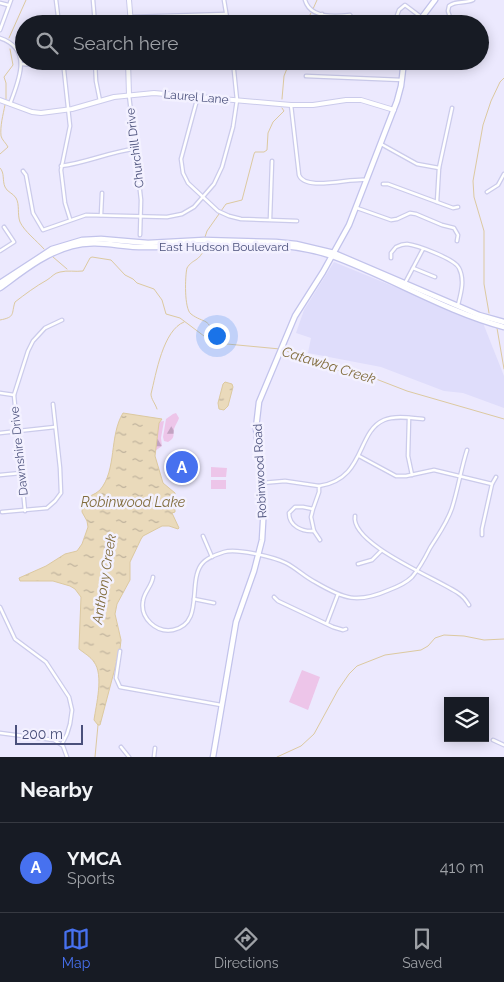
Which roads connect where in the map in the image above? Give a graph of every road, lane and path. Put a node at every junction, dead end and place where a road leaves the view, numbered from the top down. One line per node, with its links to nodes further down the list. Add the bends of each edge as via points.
1 (11, 0): 10 (street)
2 (56, 0): 13 (street)
3 (93, 0): 14 (street)
4 (129, 0): 15 (street)
5 (224, 0): 11 (street)
6 (305, 0): 12 (street, via 311,10)
7 (435, 0): 20 (main road)
8 (473, 0): 21 (street, via 449,6)
9 (0, 2): 10 (street)
10 (9, 5): 22 (street)
11 (226, 14): 16 (street)
12 (322, 14): 17 (street)
13 (58, 15)
14 (94, 15)
15 (131, 15)
16 (194, 15)
17 (330, 15)
18 (398, 15): 19 (street, via 405,5)
19 (417, 15)
20 (423, 15)
21 (449, 15)
22 (0, 30)
23 (0, 38): 24 (street)
24 (15, 47)
25 (21, 70): 38 (street)
26 (64, 70): 41 (street)
27 (95, 70): 37 (street)
28 (128, 70): 33 (street, Churchill Drive)
29 (234, 70): 36 (street)
30 (403, 70): 32 (main road, Robinwood Road)
31 (306, 76): 32 (street)
32 (402, 80): 42 (main road, Robinwood Road)
33 (129, 95): 34 (street, Laurel Lane); 37 (street, Laurel Lane); 44 (street, Churchill Drive)
34 (198, 96): 36 (street, Laurel Lane); 54 (street, via 181,166 186,179)
35 (0, 100): 38 (street, Laurel Lane)
36 (238, 100): 39 (street, Laurel Lane); 54 (street, via 220,174)
37 (100, 101): 41 (street, Laurel Lane)
38 (10, 104): 41 (street, Laurel Lane, via 36,113)
39 (291, 105): 42 (street, Laurel Lane, via 361,100); 50 (street, via 302,181)
40 (452, 108): 47 (street)
41 (68, 110): 46 (street, via 69,131)
42 (394, 110): 43 (main road, Robinwood Road)
43 (381, 144): 47 (street, via 417,164); 50 (main road, Robinwood Road)
44 (134, 149): 46 (street); 59 (street, Churchill Drive)
45 (272, 161): 61 (street)
46 (61, 166): 60 (street)
47 (440, 168): 55 (street)
48 (23, 171): 60 (street, via 33,213 43,230)
49 (504, 175): 52 (street, via 498,185)
50 (368, 180): 57 (main road, Robinwood Road)
51 (383, 184): 55 (street)
52 (487, 192)
53 (102, 193): 58 (street)
54 (203, 197): 59 (street, via 194,207 178,215); 61 (street, via 229,216)
55 (438, 202): 56 (street)
56 (458, 207)
57 (357, 208): 65 (street, via 388,220 397,220 410,213 421,215 454,228 458,234); 68 (main road, Robinwood Road)
58 (101, 215): 59 (street); 60 (street)
59 (141, 216): 64 (street, Churchill Drive)
60 (70, 219)
61 (270, 220): 62 (street)
62 (297, 221)
63 (4, 227): 67 (street, via 14,242)
64 (140, 235)
65 (457, 241)
66 (423, 249): 69 (street, via 410,244 400,245 393,250); 70 (street); 75 (street, via 457,264 462,284)
67 (0, 251)
68 (333, 255): 72 (main road, East Hudson Boulevard, via 276,242 204,240 148,243 93,239 52,249); 73 (main road, East Hudson Boulevard); 74 (main road, East Hudson Boulevard, via 277,246 148,248 94,243 72,246 48,255); 94 (main road, Robinwood Road, via 297,311 262,393 256,418)
69 (391, 258)
70 (413, 268): 71 (street); 73 (street)
71 (435, 277)
72 (0, 282)
73 (404, 285): 75 (main road, East Hudson Boulevard)
74 (0, 288)
75 (456, 307): 77 (main road, East Hudson Boulevard); 78 (main road, East Hudson Boulevard, via 479,319)
76 (62, 320): 80 (street, Dawnshire Drive, via 45,328 33,341)
77 (504, 322)
78 (504, 326)
79 (0, 393): 80 (street)
80 (14, 395): 85 (street, Dawnshire Drive)
81 (53, 404): 84 (street)
82 (409, 418): 83 (street); 88 (street, via 388,418 379,422); 91 (street, via 408,456)
83 (423, 419)
84 (55, 427): 85 (street); 98 (street, via 60,493 47,508)
85 (17, 431): 86 (street); 89 (street, Dawnshire Drive)
86 (0, 433)
87 (467, 450): 92 (street)
88 (359, 456): 91 (street, via 396,476); 96 (street, via 343,476)
89 (21, 472): 90 (street); 98 (street, Dawnshire Drive)
90 (0, 475)
91 (412, 475): 92 (street, via 434,470)
92 (460, 476): 95 (street); 109 (street, via 448,517)
93 (496, 477): 95 (street)
94 (262, 483): 96 (street, via 285,481); 106 (main road, Robinwood Road, via 264,515)
95 (492, 484): 102 (street)
96 (320, 486): 97 (street)
97 (313, 509): 101 (street); 101 (street, via 295,507 289,513 289,519 293,525)
98 (25, 511): 99 (street)
99 (2, 512)
100 (355, 516): 105 (street, via 355,523)
101 (314, 531): 104 (street)
102 (482, 535)
103 (203, 536): 107 (street)
104 (320, 540)
105 (381, 551): 108 (street, via 372,560); 109 (street)
106 (259, 556): 107 (street, via 229,551); 111 (street, via 286,563); 120 (main road, Robinwood Road, via 236,622)
107 (212, 557): 113 (street, via 199,569)
108 (358, 564)
109 (417, 570): 111 (street, via 405,582 374,596 360,599); 115 (street, via 457,592)
110 (154, 577): 113 (street, via 142,605 145,616 156,627 171,630 183,626 192,615)
111 (338, 594): 117 (street)
112 (274, 597): 117 (street)
113 (194, 599): 114 (street)
114 (214, 603)
115 (469, 605)
116 (0, 607): 123 (street, via 13,636 46,662 69,697 71,717)
117 (326, 624): 118 (street)
118 (346, 629)
119 (120, 651): 120 (street, via 116,678 120,687)
120 (223, 705): 130 (main road, Robinwood Road)
121 (0, 733): 123 (street, via 50,739)
122 (493, 740): 124 (street)
123 (62, 744): 127 (street)
124 (504, 746)
125 (121, 747): 128 (street)
126 (155, 748): 129 (street)
127 (67, 757)
128 (128, 757)
129 (154, 757)
130 (213, 757)

